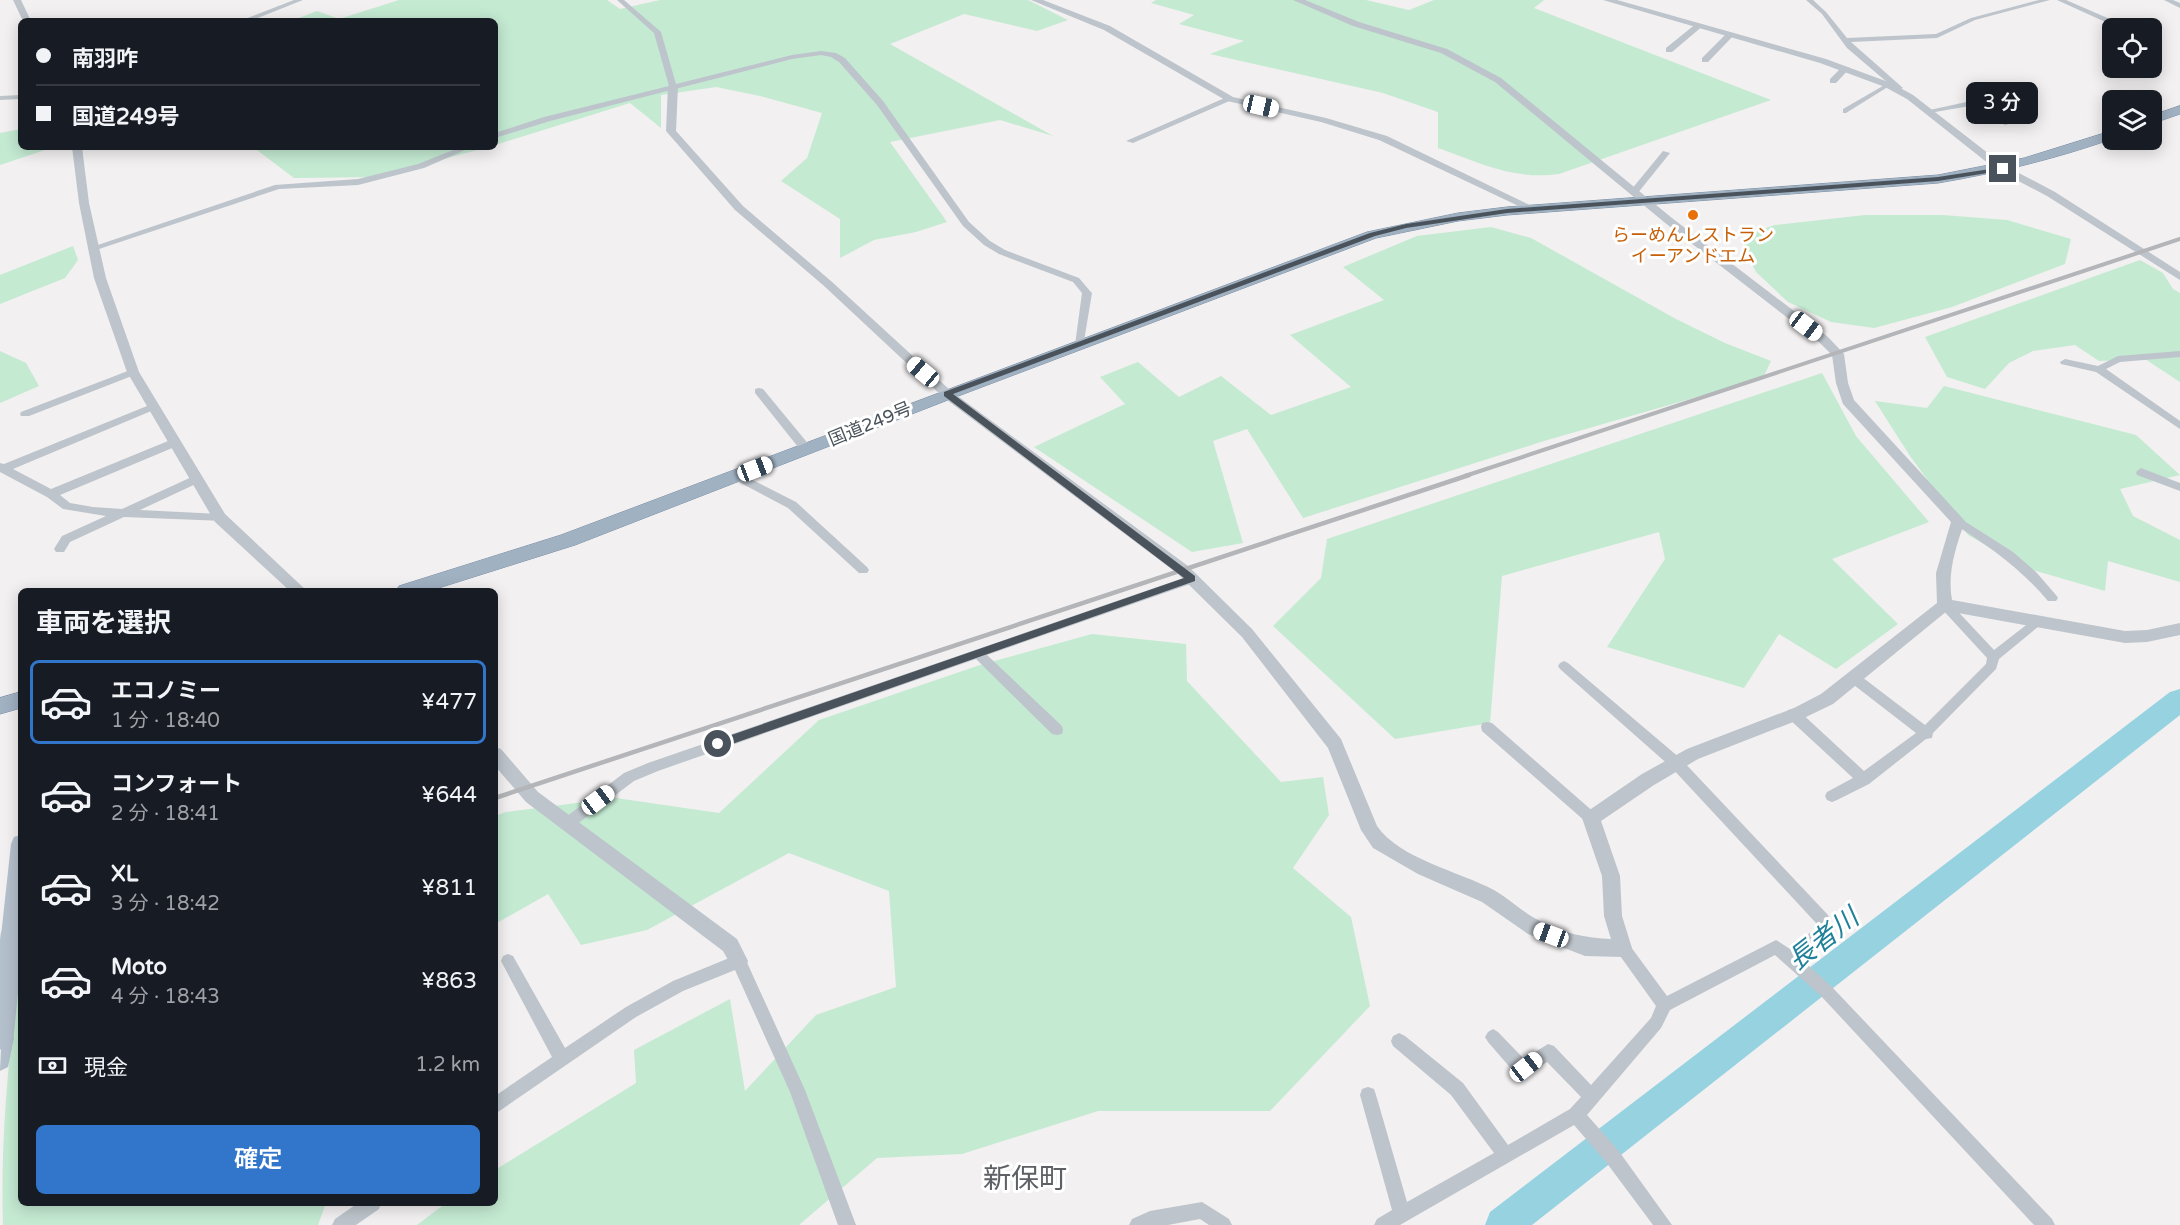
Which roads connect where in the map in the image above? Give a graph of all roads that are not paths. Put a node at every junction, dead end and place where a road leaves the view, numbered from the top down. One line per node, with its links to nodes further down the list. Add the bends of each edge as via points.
1 (17, 0): 12 (street)
2 (300, 0): 13 (street)
3 (621, 0): 22 (street, via 657,32)
4 (1035, 0): 26 (street, via 1107,28)
5 (1297, 0): 39 (street, via 1356,24 1444,51 1498,80)
6 (1607, 0): 15 (street)
7 (1809, 0): 17 (street)
8 (2047, 0): 17 (street, via 1973,19 1937,36)
9 (2060, 0): 14 (street)
10 (2167, 0): 11 (street)
11 (2180, 6)
12 (26, 18)
13 (253, 18)
14 (2102, 18)
15 (1700, 25): 16 (street); 18 (street)
16 (1731, 34): 19 (street); 20 (street)
17 (1845, 40): 23 (street, via 1899,88)
18 (1669, 50)
19 (1705, 60)
20 (1846, 68): 21 (street); 23 (street)
21 (1833, 81)
22 (673, 86): 32 (street); 43 (street, via 808,54 838,57 880,103 966,224 1002,252 1083,286 1088,293); 49 (street, via 671,130 684,148 740,208)
23 (1893, 87): 28 (street); 29 (street)
24 (18, 97): 25 (street)
25 (0, 98)
26 (1230, 99): 34 (street); 40 (street, via 1383,138)
27 (2180, 110): 30 (highway)
28 (1846, 111)
29 (1929, 111): 31 (street, via 1971,103); 38 (street)
30 (2162, 116)
31 (2008, 123)
32 (498, 135)
33 (2102, 139): 38 (highway, 国道249号)
34 (1130, 141)
35 (77, 150): 41 (street)
36 (461, 150): 41 (street, via 421,166 358,182 278,187)
37 (1666, 153): 39 (street)
38 (2003, 169): 39 (highway, 国道249号, via 1938,179); 42 (street, via 2050,194)
39 (1640, 196): 40 (highway, 国道249号); 63 (street, via 1838,354 1848,401)
40 (1533, 209): 43 (highway, 国道249号, via 1458,217 1372,234)
41 (93, 248): 47 (street)
42 (2180, 277)
43 (1080, 345): 49 (highway, 国道249号)
44 (2180, 354): 46 (street, via 2118,358)
45 (2064, 362): 46 (street)
46 (2099, 369): 52 (street)
47 (133, 372): 50 (street); 51 (street)
48 (759, 391): 54 (street)
49 (947, 394): 54 (highway, 国道249号); 66 (street)
50 (152, 407): 53 (street); 55 (street)
51 (25, 414)
52 (2180, 426)
53 (173, 443): 58 (street); 60 (street)
54 (806, 449): 57 (highway, 国道249号)
55 (2, 470): 60 (street)
56 (2141, 472): 59 (street)
57 (737, 476): 65 (street, via 792,505); 68 (highway, 国道249号, via 568,540)
58 (196, 479): 61 (street); 62 (street)
59 (2180, 487)
60 (51, 494): 61 (street, via 67,506)
61 (120, 513): 62 (street); 64 (street, via 66,538)
62 (220, 518): 67 (street)
63 (1958, 521): 69 (street, via 2034,574); 70 (street, via 1948,549 1941,591)
64 (60, 549)
65 (863, 570)
66 (1192, 579): 73 (street); 90 (street, via 1247,633 1335,744 1370,830 1380,843 1424,868 1488,896 1534,928 1585,947)
67 (297, 588)
68 (416, 588)
69 (2052, 598)
70 (1945, 605): 71 (street); 74 (street); 76 (street)
71 (2038, 622): 72 (street, via 2125,637); 74 (street)
72 (2180, 629)
73 (977, 653): 81 (street); 88 (street, via 629,777)
74 (1993, 657): 82 (street, via 1992,666)
75 (1564, 666): 84 (street)
76 (1854, 678): 79 (street, via 1825,700); 82 (street)
77 (18, 701): 78 (highway)
78 (0, 706)
79 (1793, 714): 84 (street, via 1705,748); 85 (street)
80 (1487, 727): 87 (street)
81 (1057, 730)
82 (1927, 734): 85 (street)
83 (498, 757): 88 (street, via 532,797)
84 (1676, 764): 87 (street); 93 (street, via 1826,925)
85 (1864, 780): 86 (street)
86 (1832, 796)
87 (1591, 818): 90 (street, via 1611,876 1614,916)
88 (567, 824): 91 (street, via 730,945)
89 (18, 875): 97 (main road, bridge)
90 (1623, 948): 94 (street)
91 (739, 961): 98 (street, via 678,986 631,1012); 107 (street, via 797,1090)
92 (508, 962): 98 (street)
93 (1794, 963): 94 (street, via 1776,947); 112 (street)
94 (1665, 1005): 100 (street, via 1656,1023)
95 (1492, 1037): 100 (street, via 1520,1066 1526,1067 1548,1052)
96 (1399, 1041): 103 (street, via 1457,1089)
97 (1, 1048)
98 (562, 1059): 101 (street)
99 (1368, 1095): 105 (street)
100 (1591, 1096): 102 (street)
101 (498, 1104)
102 (1576, 1115): 103 (street); 111 (street)
103 (1505, 1154): 105 (street)
104 (369, 1206): 106 (street)
105 (1402, 1214): 110 (street)
106 (341, 1225)
107 (847, 1225)
108 (1138, 1225): 109 (street, via 1202,1210)
109 (1223, 1225)
110 (1383, 1225)
111 (1663, 1225)
112 (2046, 1225)

